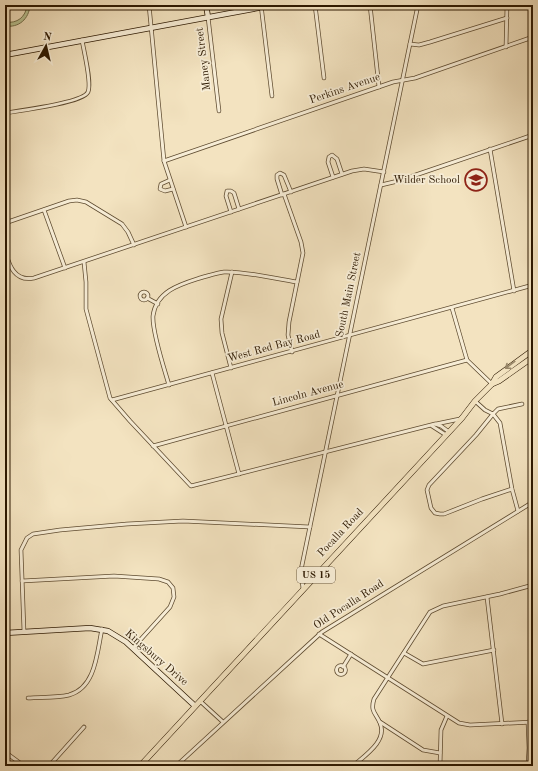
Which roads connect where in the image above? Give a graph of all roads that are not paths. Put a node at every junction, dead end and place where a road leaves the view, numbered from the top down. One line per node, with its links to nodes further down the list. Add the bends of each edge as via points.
1 (149, 5): 11 (street)
2 (206, 5): 9 (street, Maney Street)
3 (274, 5): 8 (street)
4 (315, 5): 17 (street)
5 (370, 5): 19 (street)
6 (418, 5): 14 (street, South Main Street)
7 (507, 5): 10 (street)
8 (261, 6): 9 (street); 20 (street)
9 (208, 17): 11 (street); 21 (street, Maney Street)
10 (507, 18): 14 (street, via 419,45); 15 (street)
11 (151, 28): 13 (street); 25 (street)
12 (533, 37): 15 (street, Perkins Avenue)
13 (82, 40): 16 (street); 22 (street, via 89,84 85,96 69,102)
14 (410, 44): 18 (street, South Main Street)
15 (506, 47): 18 (street, Perkins Avenue)
16 (5, 55)
17 (324, 78)
18 (403, 80): 19 (street, Perkins Avenue); 26 (street, South Main Street)
19 (379, 87): 25 (street, Perkins Avenue)
20 (272, 96)
21 (219, 111)
22 (5, 113)
23 (533, 135): 24 (street)
24 (490, 149): 30 (street); 46 (street)
25 (164, 161): 29 (street)
26 (384, 172): 27 (street, via 364,169); 30 (street, South Main Street)
27 (342, 174): 28 (street); 28 (street, via 337,159 332,155 328,162)
28 (333, 177): 32 (street)
29 (170, 180): 31 (street); 31 (street, via 161,184 160,189)
30 (381, 185): 50 (street, South Main Street)
31 (173, 189): 38 (street)
32 (291, 192): 33 (street); 33 (street, via 284,175 280,173 277,179)
33 (283, 194): 34 (street); 44 (street, via 303,253)
34 (239, 209): 36 (street); 36 (street, via 234,193 227,191)
35 (44, 210): 37 (street); 39 (street, via 69,201 86,202 122,224); 42 (street)
36 (231, 212): 38 (street)
37 (5, 223)
38 (186, 227): 39 (street)
39 (134, 245): 41 (street)
40 (5, 250): 42 (street, via 12,269 24,279)
41 (84, 262): 42 (street); 60 (street, via 86,309)
42 (65, 268)
43 (232, 272): 44 (street); 48 (street, via 178,285 166,293); 55 (street, via 221,319)
44 (297, 282): 52 (street, via 288,331)
45 (533, 285): 46 (street, West Red Bay Road)
46 (514, 290): 49 (street, West Red Bay Road)
47 (147, 298): 48 (street)
48 (158, 304): 58 (street, via 153,316 154,326)
49 (452, 308): 50 (street, West Red Bay Road); 54 (street)
50 (349, 336): 52 (street, West Red Bay Road); 59 (street, South Main Street)
51 (533, 350): 57 (main road, Pocalla Road / US 15, one-way to 57, via 496,377)
52 (292, 352): 55 (street, West Red Bay Road)
53 (533, 357): 57 (main road, Pocalla Road / US 15)
54 (467, 360): 57 (street); 59 (street, Lincoln Avenue)
55 (231, 368): 56 (street, West Red Bay Road)
56 (212, 373): 58 (street, West Red Bay Road); 66 (street)
57 (492, 384): 61 (main road, Pocalla Road / US 15)
58 (169, 385): 60 (street, West Red Bay Road)
59 (337, 396): 66 (street, Lincoln Avenue); 70 (street, South Main Street)
60 (112, 400): 69 (street)
61 (475, 401): 63 (street); 64 (main road, Pocalla Road / US 15)
62 (522, 404): 63 (street, via 498,409)
63 (493, 414): 72 (street, via 500,423); 72 (street, via 429,485 427,490 431,508 435,513 442,514)
64 (460, 419): 65 (street); 68 (main road, Pocalla Road / US 15)
65 (436, 424): 67 (street); 68 (street)
66 (226, 426): 69 (street, Lincoln Avenue); 71 (street)
67 (430, 426): 68 (street); 70 (street)
68 (447, 433): 78 (main road, Pocalla Road / US 15)
69 (154, 446): 71 (street, via 191,486)
70 (325, 453): 71 (street); 75 (street, South Main Street)
71 (239, 474)
72 (512, 489): 74 (street)
73 (533, 502): 74 (street, Old Pocalla Road)
74 (518, 511): 83 (street, Old Pocalla Road)
75 (310, 527): 76 (street, via 183,522 119,525 33,534 27,538 21,550); 78 (street, South Main Street, via 301,570)
76 (22, 581): 81 (street); 84 (street, via 114,576 154,578 168,582 174,591 173,602)
77 (533, 585): 79 (street)
78 (303, 589): 91 (main road, Pocalla Road / US 15)
79 (487, 597): 85 (street); 86 (street, via 434,610)
80 (102, 630): 81 (street, Kingsbury Drive, via 90,628); 84 (street, Kingsbury Drive, via 114,634); 90 (street, via 93,673 80,690 68,696)
81 (24, 632): 82 (street, Kingsbury Drive)
82 (5, 633)
83 (319, 634): 87 (street); 94 (street, Old Pocalla Road)
84 (133, 648): 92 (street, Kingsbury Drive)
85 (494, 650): 86 (street, via 423,664); 98 (street)
86 (404, 653): 89 (street)
87 (351, 654): 88 (street); 89 (street)
88 (343, 666)
89 (388, 678): 93 (street); 95 (street, via 373,703 373,711)
90 (28, 698)
91 (200, 701): 92 (main road, Pocalla Road / US 15); 94 (street)
92 (196, 706): 104 (main road, Pocalla Road / US 15)
93 (447, 716): 98 (street, via 465,725); 101 (street, via 441,730)
94 (223, 722): 105 (street, Old Pocalla Road)
95 (380, 722): 101 (street, via 418,748); 106 (street, via 381,732 376,745)
96 (528, 722): 97 (street); 98 (street); 108 (street)
97 (533, 722)
98 (502, 724)
99 (84, 727): 103 (street)
100 (5, 752): 102 (street)
101 (440, 753): 107 (street)
102 (24, 766)
103 (49, 766)
104 (140, 766)
105 (176, 766)
106 (353, 766)
107 (440, 766)
108 (528, 766)

